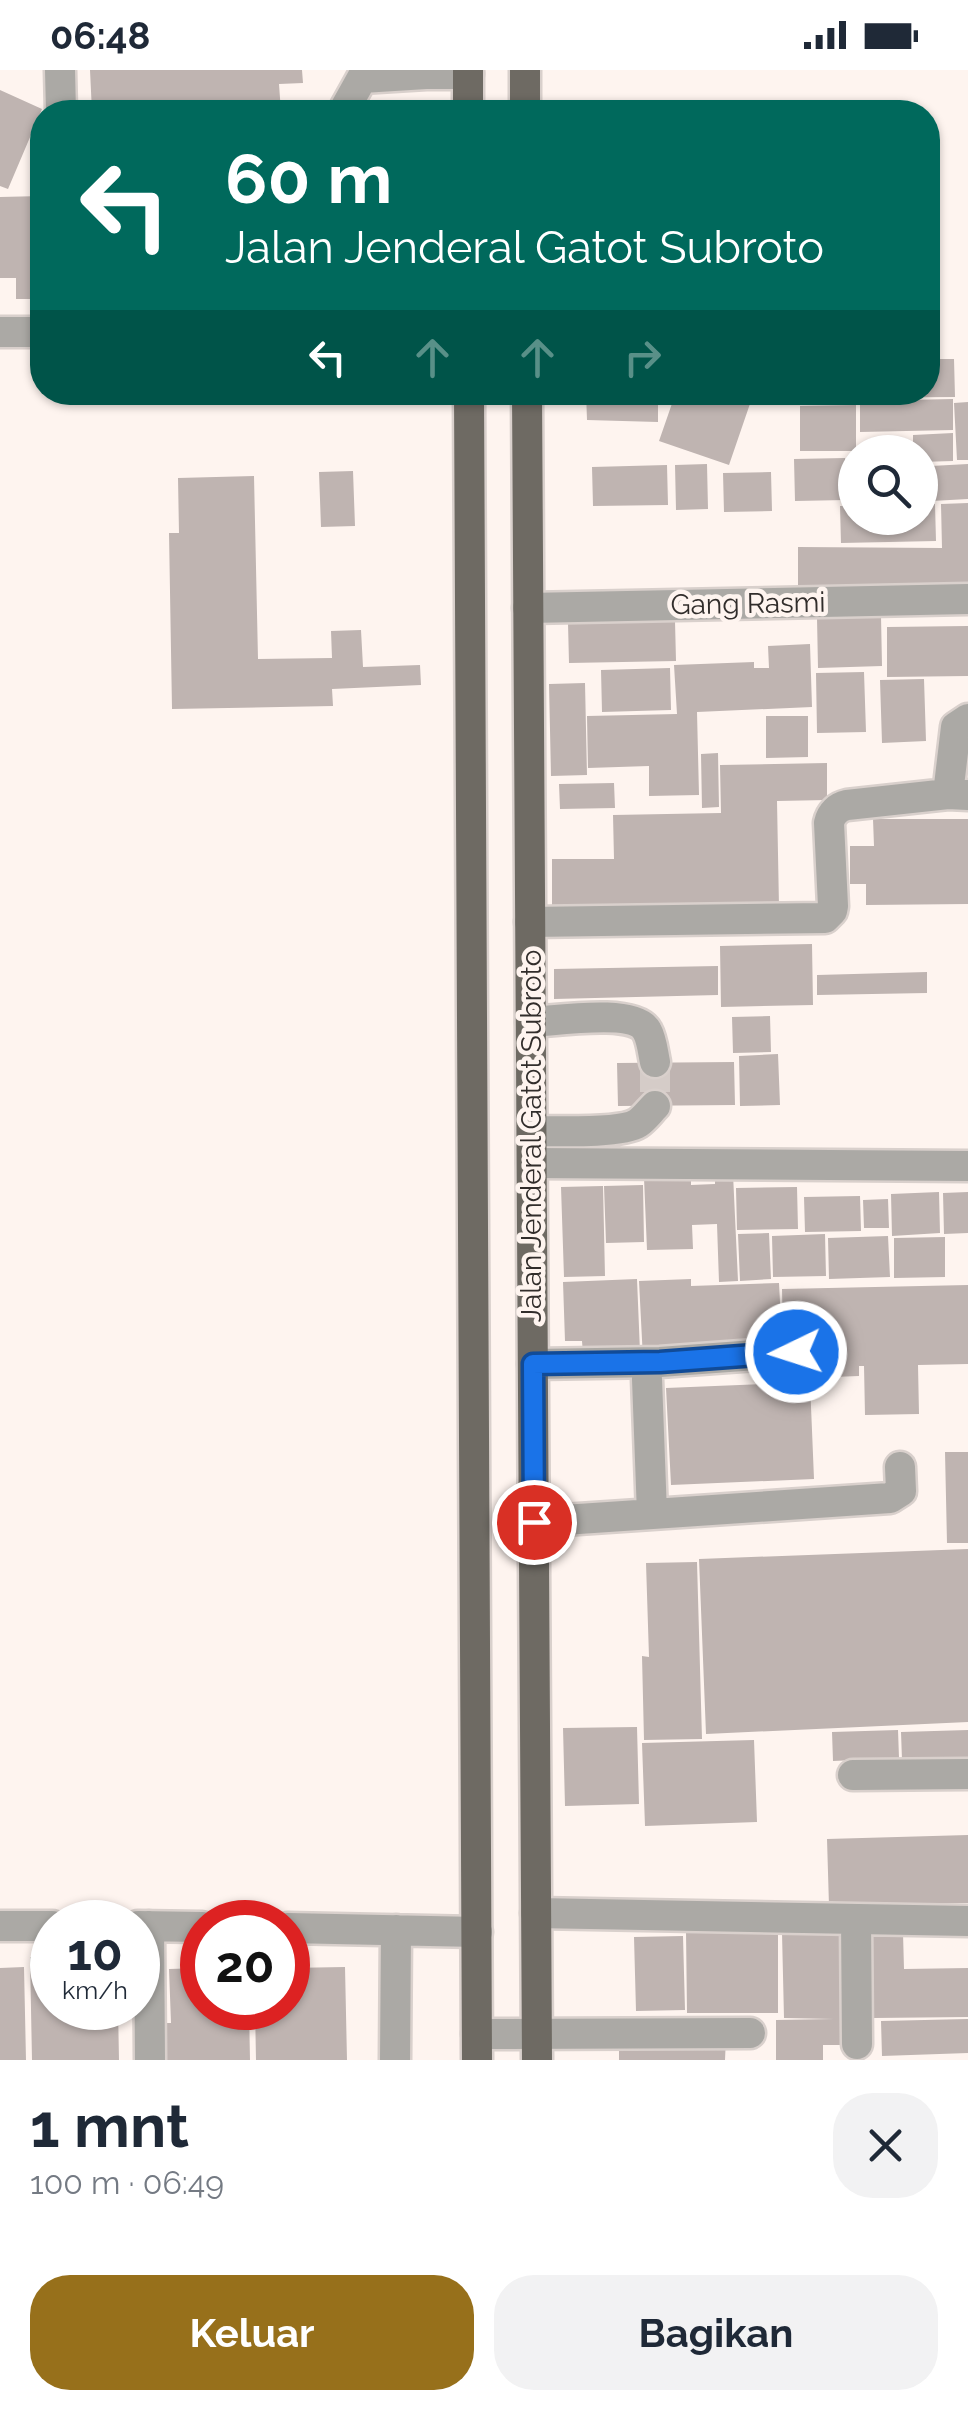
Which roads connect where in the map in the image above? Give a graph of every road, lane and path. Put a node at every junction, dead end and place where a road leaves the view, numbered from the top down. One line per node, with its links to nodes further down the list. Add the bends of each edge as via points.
1 (60, 70): 5 (street)
2 (525, 70): 8 (main road)
3 (468, 72): 4 (street); 7 (main road)
4 (362, 74): 6 (street)
5 (61, 100)
6 (349, 100)
7 (468, 100)
8 (525, 100)
9 (0, 332): 10 (street)
10 (30, 332)
11 (469, 405): 38 (main road, Jalan Jenderal Gatot Subroto)
12 (527, 405): 14 (main road, Jalan Jenderal Gatot Subroto)
13 (968, 598): 14 (street, Gang Rasmi)
14 (528, 608): 17 (main road, Jalan Jenderal Gatot Subroto)
15 (968, 719): 16 (street, via 956,726)
16 (958, 795): 17 (street, via 836,810 830,816 833,906 826,918)
17 (530, 922): 18 (main road, Jalan Jenderal Gatot Subroto)
18 (531, 1022): 19 (street, via 638,1022 647,1030); 21 (main road, Jalan Jenderal Gatot Subroto)
19 (655, 1062)
20 (655, 1106): 21 (street, via 637,1124 612,1130)
21 (532, 1131): 22 (main road, Jalan Jenderal Gatot Subroto)
22 (532, 1163): 23 (street); 24 (main road, Jalan Jenderal Gatot Subroto)
23 (968, 1166)
24 (533, 1373): 25 (street); 25 (street, via 660,1362 793,1362); 28 (main road, Jalan Jenderal Gatot Subroto)
25 (646, 1380): 27 (street)
26 (900, 1466): 27 (street, via 901,1491 890,1498)
27 (652, 1514): 28 (street)
28 (534, 1522): 31 (main road, Jalan Jenderal Gatot Subroto)
29 (853, 1774): 30 (street)
30 (968, 1774)
31 (536, 1913): 32 (street); 43 (main road, Jalan Jenderal Gatot Subroto)
32 (856, 1919): 33 (street); 41 (street)
33 (968, 1921)
34 (0, 1926): 35 (street)
35 (30, 1926)
36 (310, 1928): 37 (street)
37 (396, 1930): 38 (street); 45 (street)
38 (477, 1932): 42 (main road, Jalan Jenderal Gatot Subroto)
39 (148, 2030): 44 (street)
40 (750, 2033): 43 (street)
41 (858, 2044)
42 (477, 2047): 43 (street)
43 (537, 2047)
44 (150, 2060)
45 (395, 2060)

